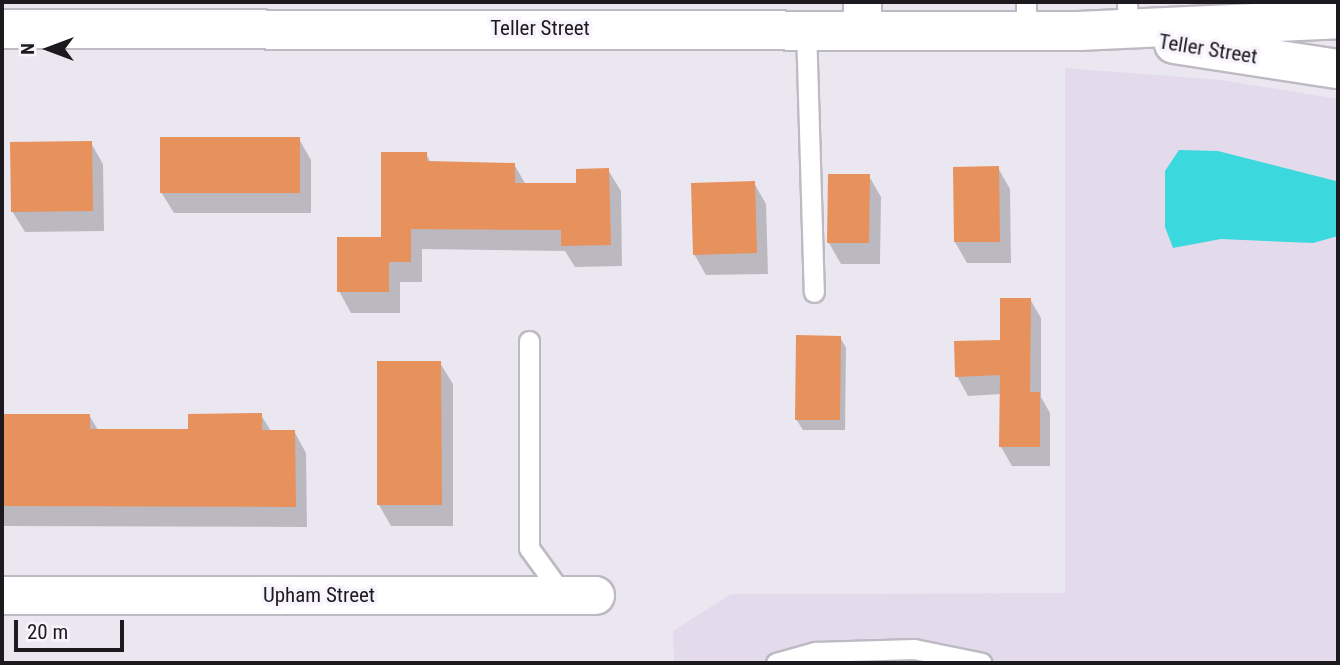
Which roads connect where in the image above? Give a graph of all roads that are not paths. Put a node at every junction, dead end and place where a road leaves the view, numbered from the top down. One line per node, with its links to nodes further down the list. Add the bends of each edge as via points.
1 (1204, 13): 3 (street, Teller Street); 5 (street, Teller Street)
2 (862, 15): 4 (street, Teller Street); 6 (street, Teller Street)
3 (1127, 15): 8 (street, Teller Street)
4 (1026, 16): 8 (street, Teller Street)
5 (1338, 19)
6 (806, 28): 7 (street, Teller Street); 10 (lane)
7 (2, 29)
8 (1078, 31): 9 (street, Teller Street)
9 (1338, 69)
10 (814, 292)
11 (530, 341): 13 (lane, via 529,548)
12 (2, 595): 13 (street, Upham Street)
13 (579, 595)
14 (776, 663): 15 (lane, via 815,652 914,649)
15 (982, 663)

